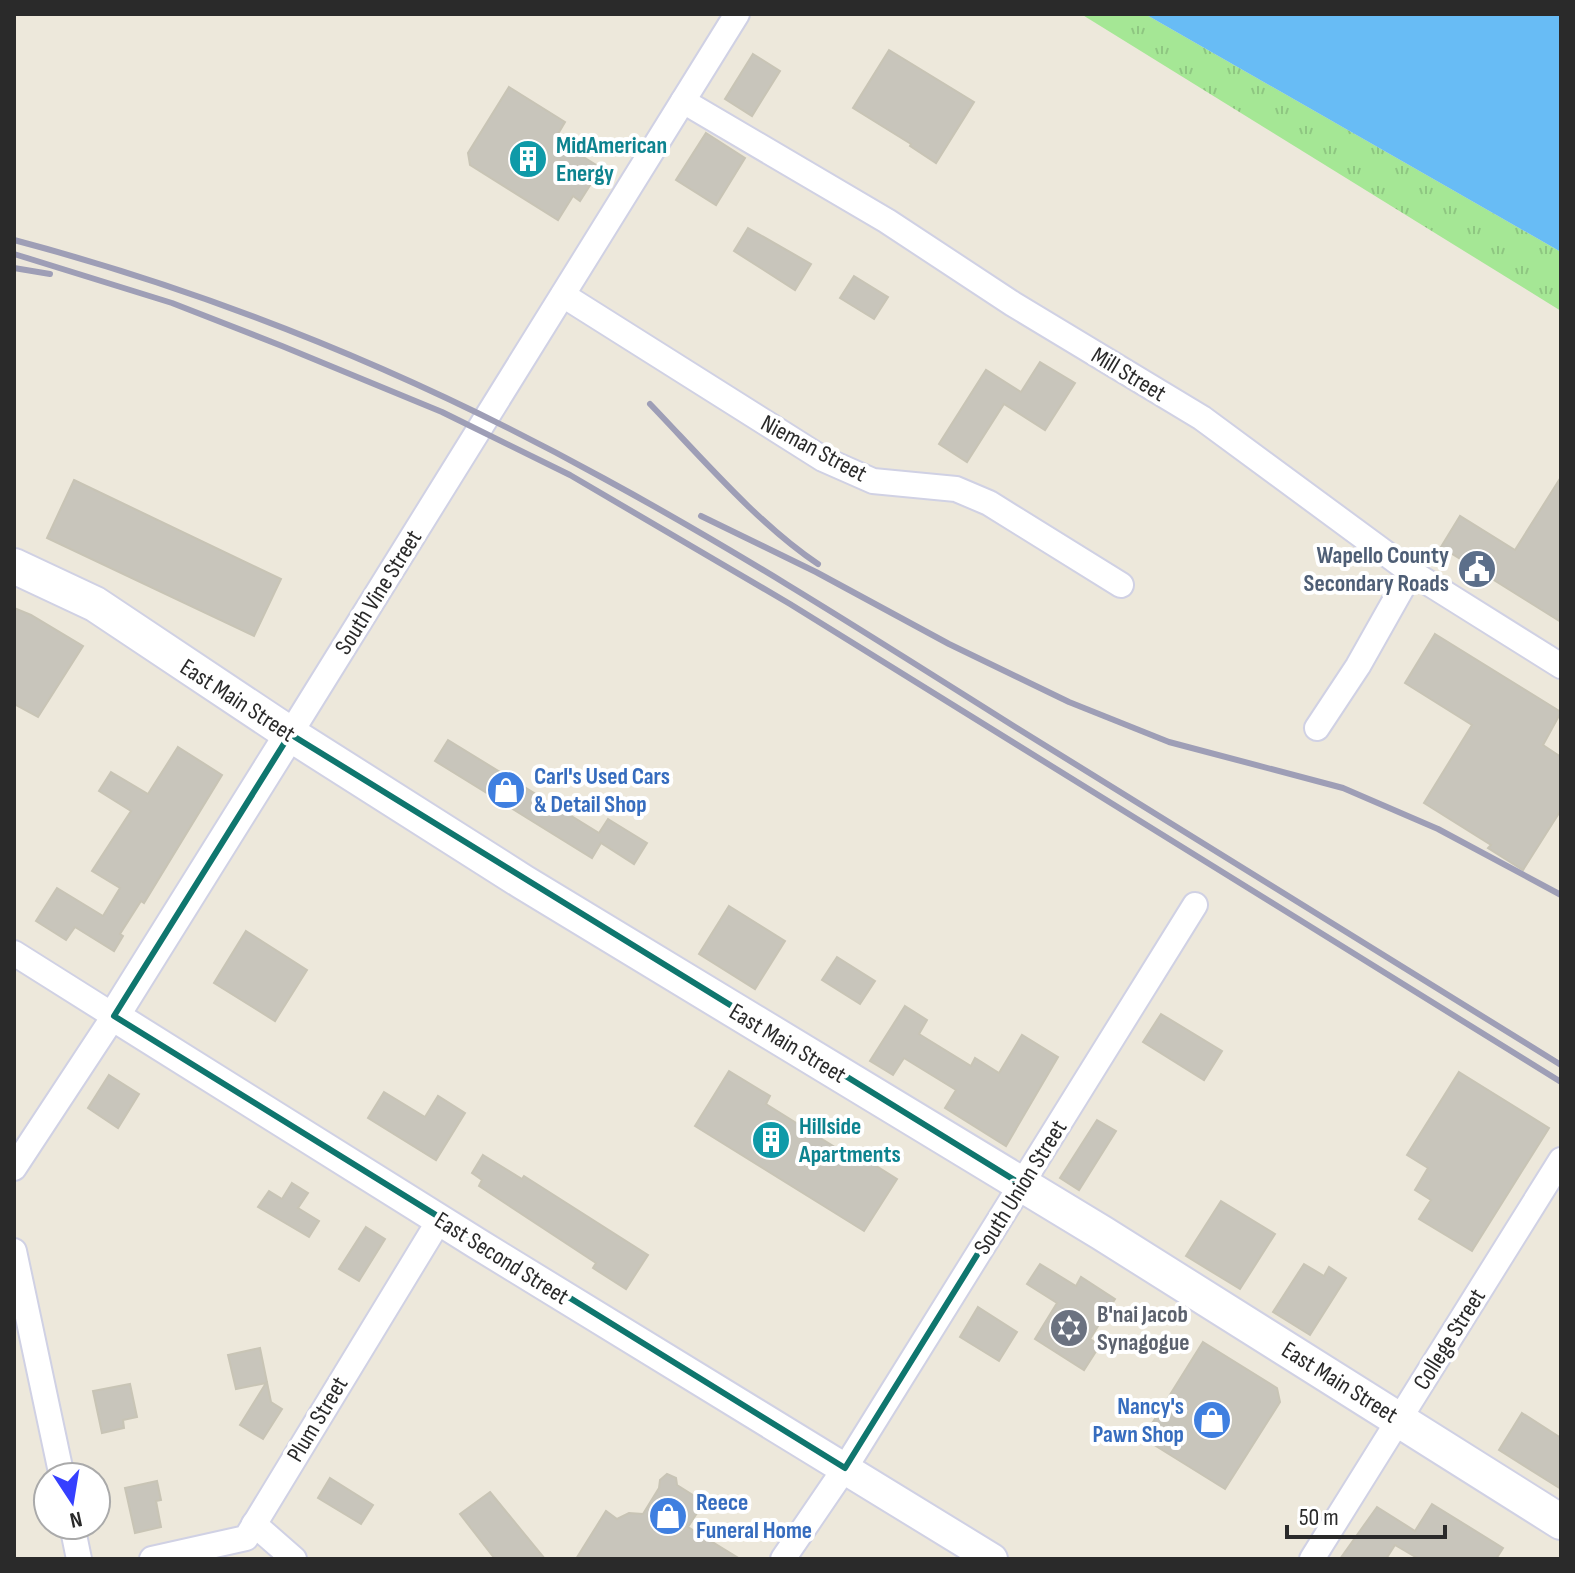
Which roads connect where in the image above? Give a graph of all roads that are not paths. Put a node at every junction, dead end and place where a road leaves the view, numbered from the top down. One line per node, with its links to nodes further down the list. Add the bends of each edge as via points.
1 (737, 14): 2 (street, South Vine Street)
2 (683, 101): 3 (street, South Vine Street); 5 (street, Mill Street, via 1202,418)
3 (563, 295): 6 (street, Nieman Street, via 823,459 873,481 956,489 989,503); 9 (street, South Vine Street)
4 (14, 566): 9 (main road, East Main Street, via 95,604)
5 (1411, 572): 7 (street, Mill Street); 8 (street)
6 (1121, 585)
7 (1561, 666)
8 (1317, 728)
9 (290, 734): 12 (street, South Vine Street); 15 (main road, East Main Street)
10 (1195, 905): 15 (street, South Union Street)
11 (14, 953): 12 (street, East Second Street)
12 (114, 1016): 14 (street, South Vine Street); 16 (street, East Second Street)
13 (1561, 1160): 18 (street, College Street)
14 (14, 1168)
15 (1021, 1184): 18 (main road, East Main Street); 20 (street, South Union Street)
16 (440, 1219): 20 (street, East Second Street); 22 (street, Plum Street)
17 (14, 1251): 19 (street)
18 (1399, 1419): 21 (main road, East Main Street); 27 (street, College Street)
19 (59, 1461)
20 (845, 1468): 25 (street, South Union Street); 26 (street, East Second Street)
21 (1561, 1522)
22 (254, 1524): 23 (street, Plum Street, via 246,1538); 24 (street)
23 (152, 1559)
24 (294, 1559)
25 (783, 1559)
26 (992, 1559)
27 (1312, 1559)

